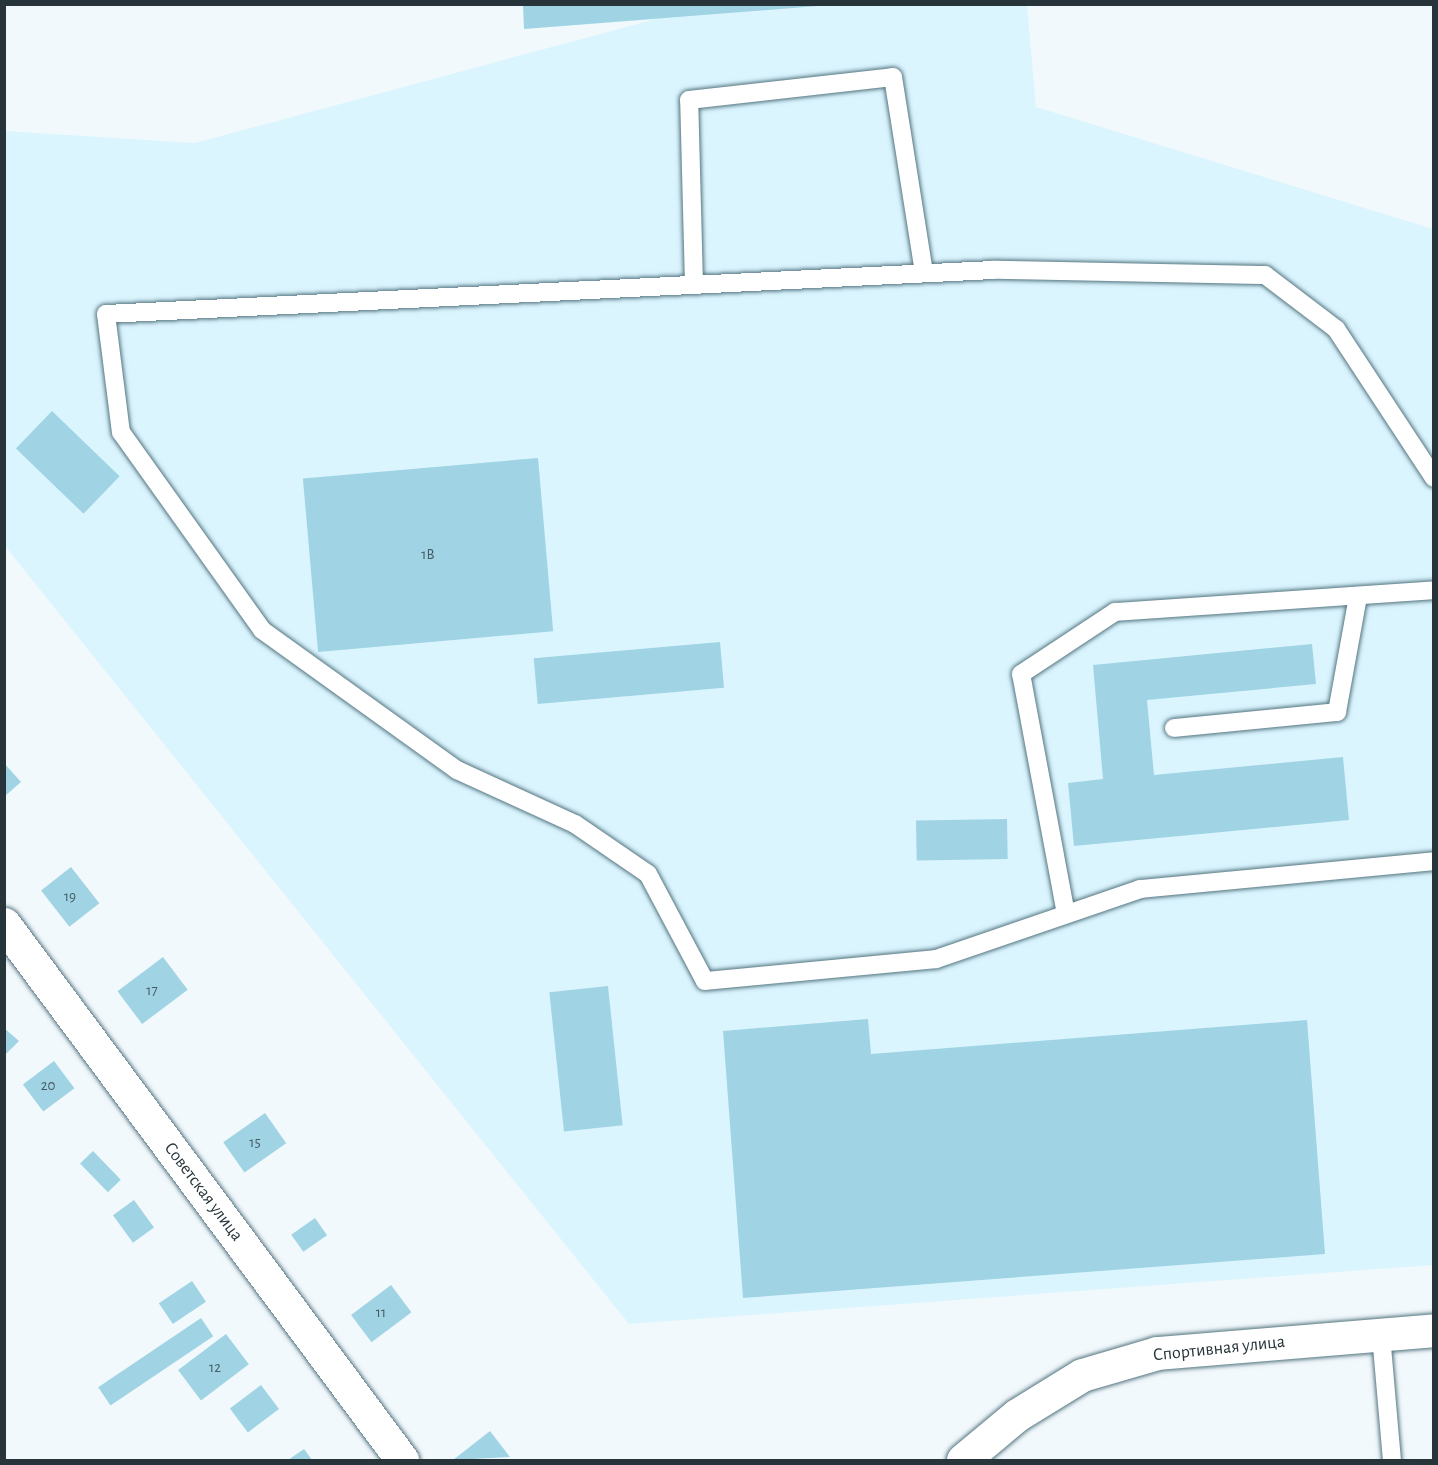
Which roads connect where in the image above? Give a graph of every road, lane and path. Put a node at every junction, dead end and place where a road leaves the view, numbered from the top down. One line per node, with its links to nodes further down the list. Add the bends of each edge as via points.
1 (924, 273): 2 (lane); 2 (lane, via 893,76 689,100); 3 (lane, via 993,270 1265,275 1336,329)
2 (694, 285): 8 (lane, via 106,314 121,432 262,630 457,770 574,824 648,874 705,981 936,959)
3 (1434, 478)
4 (1434, 590): 5 (lane)
5 (1358, 596): 6 (lane, via 1337,712); 8 (lane, via 1115,612 1021,674)
6 (1174, 728)
7 (1434, 861): 8 (lane, via 1140,889)
8 (1066, 914)
9 (4, 924): 12 (street, Советская улица)
10 (1434, 1330): 11 (street, Спортивная улица)
11 (1381, 1335): 13 (street, Спортивная улица, via 1157,1353 1082,1375 1017,1415); 14 (lane)
12 (402, 1461)
13 (963, 1461)
14 (1392, 1461)

